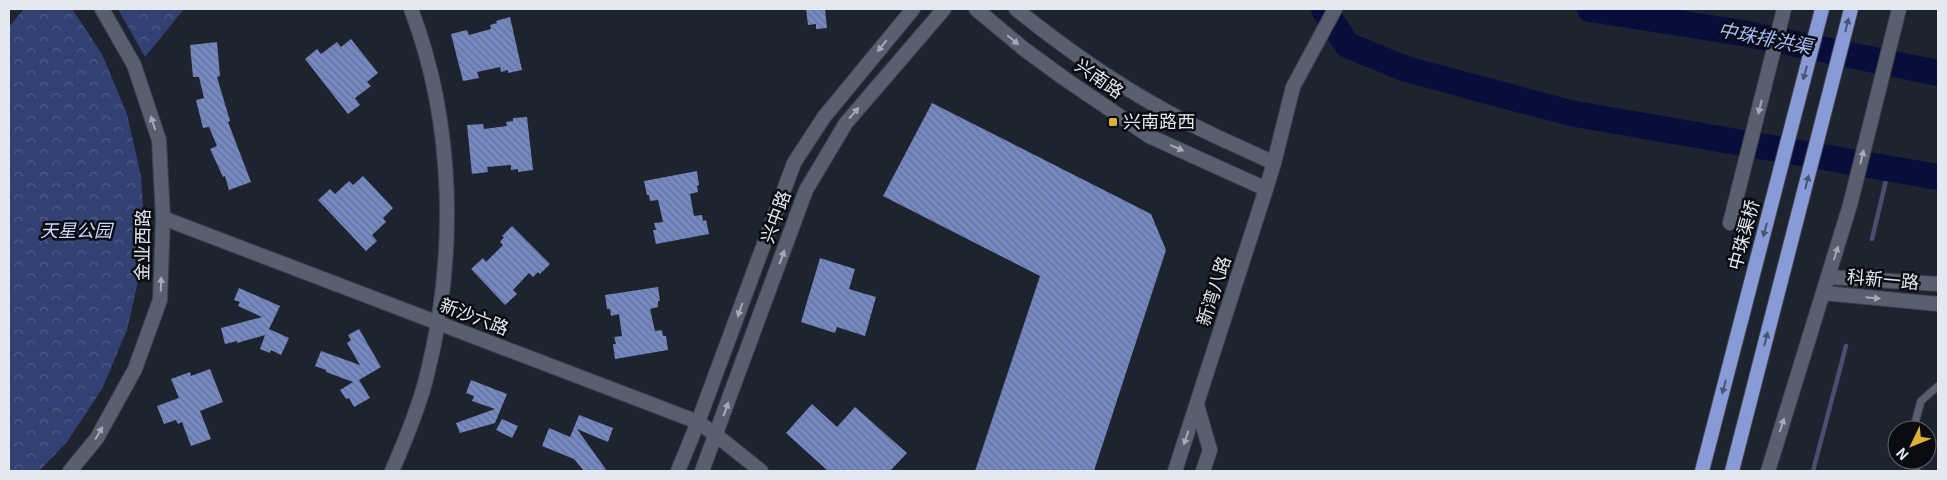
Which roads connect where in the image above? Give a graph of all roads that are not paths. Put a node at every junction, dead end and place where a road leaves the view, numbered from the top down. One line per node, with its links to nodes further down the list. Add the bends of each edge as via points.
1 (102, 9): 14 (street, 金业西路, one-way to 1, via 159,140 134,65)
2 (411, 9): 20 (street, via 437,102 446,178 446,254)
3 (913, 9): 24 (street, 兴中路, one-way to 24, via 824,117 794,163)
4 (944, 9): 25 (street, 兴中路, one-way to 4, via 806,190 846,123)
5 (976, 9): 13 (street, 兴南路, one-way to 13, via 1024,49 1149,136)
6 (1016, 9): 12 (street, 兴南路, via 1067,48 1165,111)
7 (1336, 9): 12 (street, 新湾八路, via 1293,87)
8 (1784, 9): 15 (street, one-way to 15)
9 (1822, 9): 33 (highway, 中珠渠桥, one-way to 33)
10 (1851, 9): 34 (highway, one-way to 10)
11 (1899, 9): 16 (street, one-way to 11, via 1850,205)
12 (1274, 163): 13 (street, 新湾八路)
13 (1266, 188): 22 (street, 新湾八路)
14 (163, 218): 20 (street, 新沙六路); 26 (street, 金业西路, one-way to 14, via 97,438 135,369 160,300)
15 (1730, 223)
16 (1828, 277): 17 (street, 科新一路); 18 (street)
17 (1938, 284)
18 (1824, 293): 19 (street, 科新一路, one-way to 19); 35 (street, one-way to 18)
19 (1938, 304)
20 (438, 323): 24 (street, 新沙六路); 27 (street, via 426,379)
21 (1938, 386): 23 (lane, via 1922,401)
22 (1197, 404): 31 (street, 新湾八路, one-way to 31); 32 (street, via 1210,450)
23 (1916, 420)
24 (698, 422): 25 (street, 新沙六路); 28 (street, 兴中路)
25 (716, 434): 29 (street, 兴中路); 30 (street, 新沙六路)
26 (70, 471)
27 (392, 471)
28 (678, 471)
29 (702, 471)
30 (761, 471)
31 (1175, 471)
32 (1203, 471)
33 (1702, 471)
34 (1732, 471)
35 (1768, 471)

